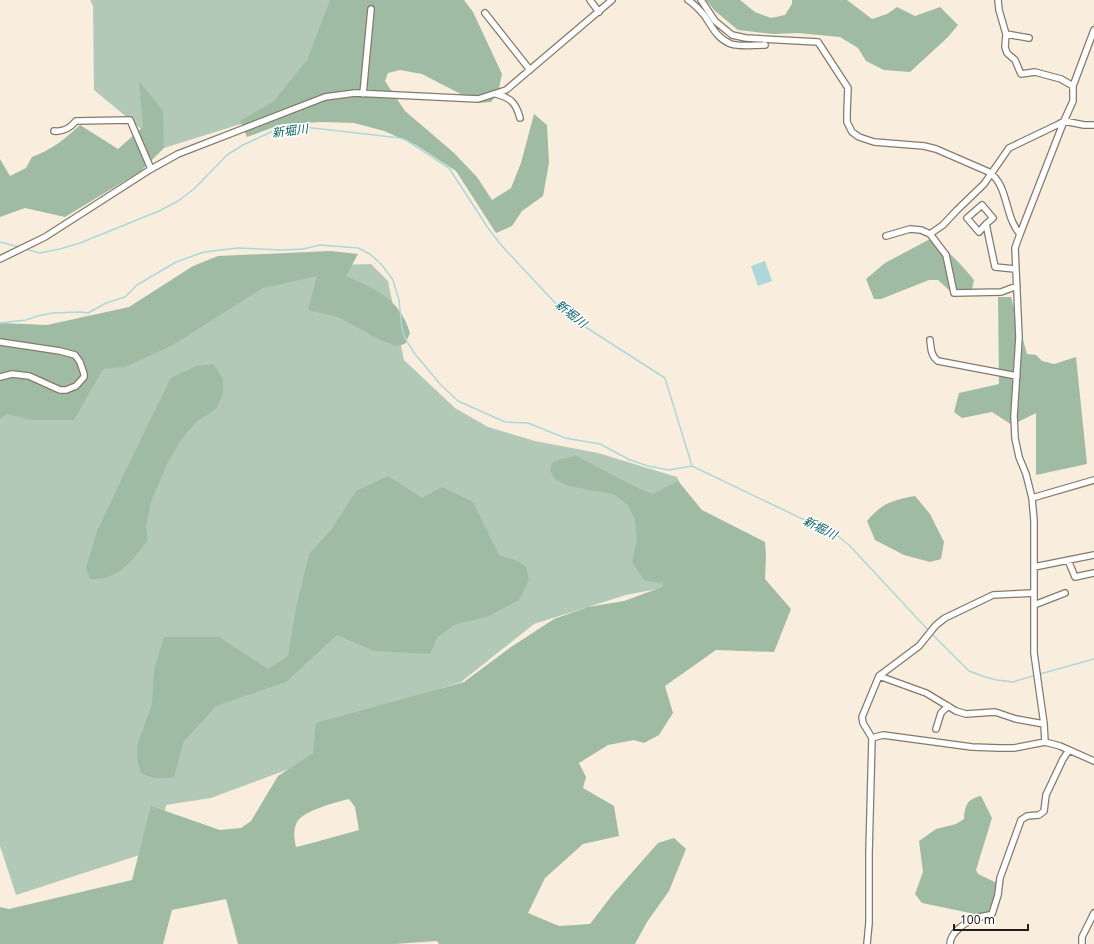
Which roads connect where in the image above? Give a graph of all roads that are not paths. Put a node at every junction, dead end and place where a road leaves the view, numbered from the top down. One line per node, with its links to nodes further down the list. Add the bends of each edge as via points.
1 (590, 0): 7 (street)
2 (612, 0): 7 (street)
3 (688, 0): 12 (street, via 704,15 722,39 732,44)
4 (701, 0): 22 (street, via 715,21 732,35 818,42 848,88 848,122 852,132 859,137 885,144 936,149)
5 (998, 0): 10 (street)
6 (371, 9): 15 (street)
7 (599, 12): 13 (street)
8 (485, 13): 13 (street)
9 (1094, 30): 14 (street)
10 (1006, 34): 11 (street); 14 (street, via 1005,47 1021,74 1034,72 1061,79)
11 (1029, 38)
12 (765, 45)
13 (530, 70): 16 (street, via 506,90)
14 (1073, 86): 18 (street, via 1073,101)
15 (363, 94): 16 (street, via 478,100); 21 (street, via 325,97 178,154)
16 (495, 94): 17 (street, via 513,102)
17 (520, 118)
18 (1064, 120): 19 (street); 22 (street, via 1010,148); 25 (street)
19 (1094, 125)
20 (54, 131): 21 (street, via 60,132 70,128 76,121 130,120)
21 (151, 169): 27 (street, via 45,237)
22 (991, 174): 24 (street, via 943,225); 25 (street, via 1002,188 1014,228)
23 (986, 224): 23 (street, via 993,218 982,205 967,218 978,232); 28 (street, via 995,267)
24 (930, 234): 26 (street, via 910,229); 29 (street, via 946,256 954,293 1001,292)
25 (1020, 234): 28 (street, via 1015,248)
26 (886, 236)
27 (0, 259)
28 (1015, 269): 29 (street)
29 (1017, 286): 33 (street)
30 (930, 340): 33 (street, via 931,352 938,361)
31 (0, 342): 32 (street, via 75,355 84,377 76,386 60,390 29,376)
32 (0, 376)
33 (1017, 376): 35 (street, via 1015,438)
34 (1094, 480): 35 (street)
35 (1032, 498): 38 (street)
36 (1094, 555): 37 (street)
37 (1068, 560): 38 (street); 39 (street, via 1074,577)
38 (1034, 567): 40 (street)
39 (1094, 573)
40 (1034, 593): 42 (street); 43 (street, via 993,595 945,618 919,646)
41 (1065, 593): 42 (street)
42 (1034, 605): 45 (street, via 1034,654)
43 (879, 676): 44 (street, via 926,693); 47 (street, via 862,717)
44 (948, 706): 45 (street, via 966,714 994,712); 46 (street, via 941,713)
45 (1044, 724): 48 (street)
46 (936, 729)
47 (872, 738): 48 (street, via 883,735 972,747 999,748); 52 (street)
48 (1045, 742): 49 (street, via 1054,743)
49 (1068, 750): 50 (street); 53 (street, via 1046,795 1044,811 1021,820 1000,878 992,914 967,922 957,930)
50 (1094, 761)
51 (1094, 913): 54 (street, via 1082,937)
52 (867, 944)
53 (950, 944)
54 (1082, 944)

